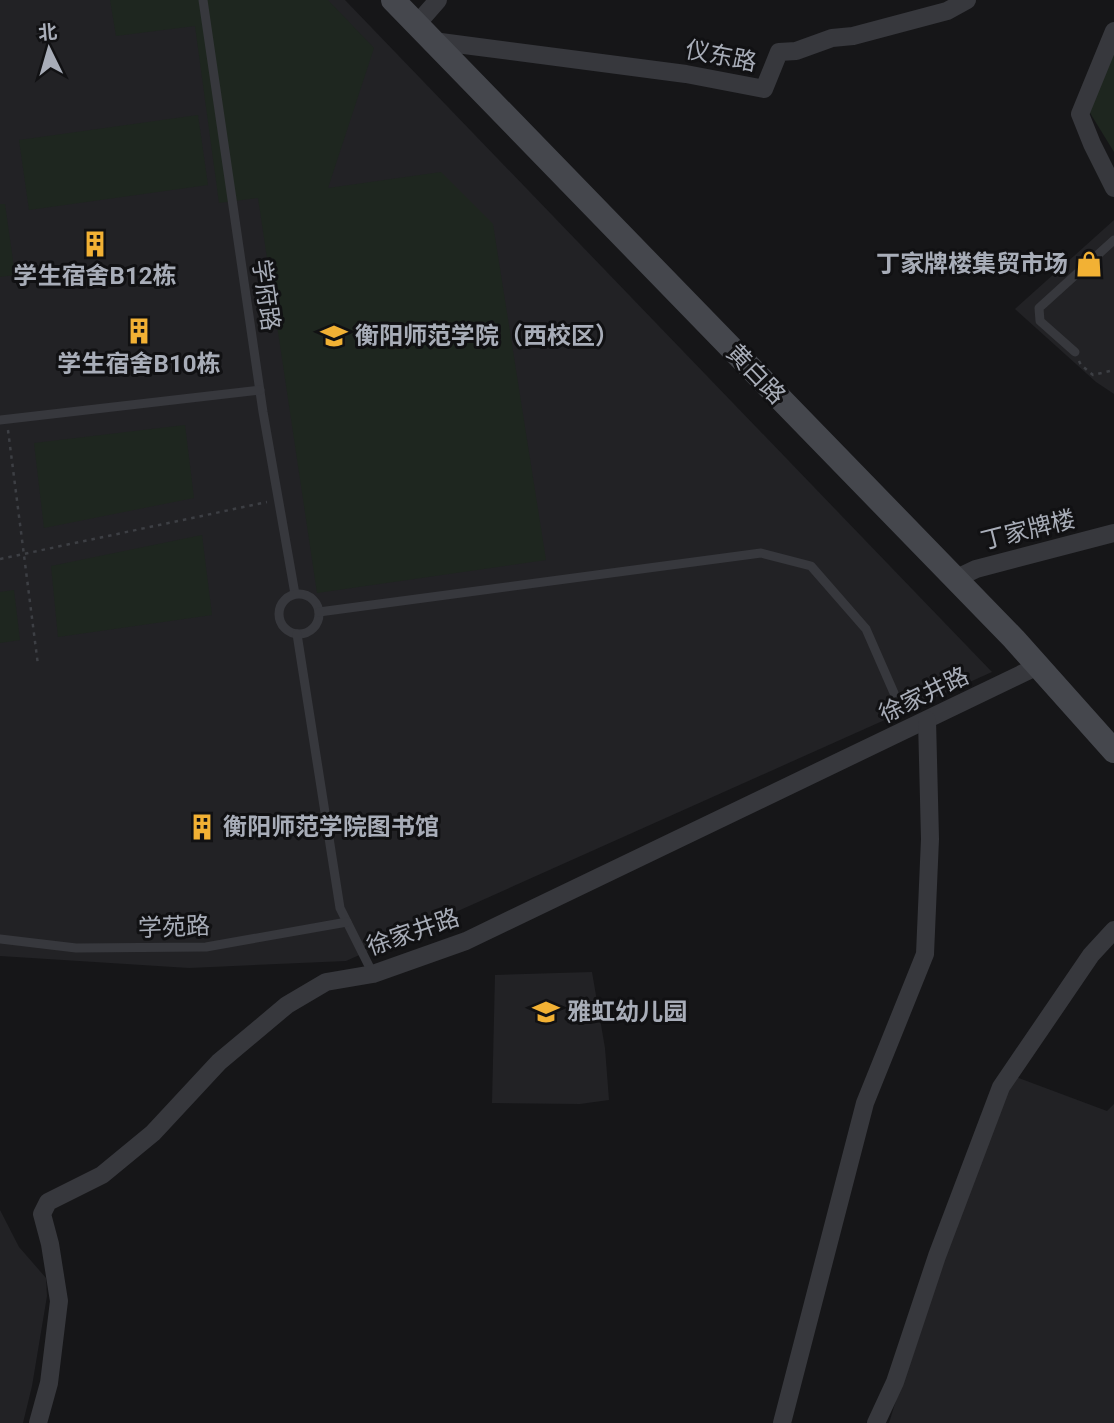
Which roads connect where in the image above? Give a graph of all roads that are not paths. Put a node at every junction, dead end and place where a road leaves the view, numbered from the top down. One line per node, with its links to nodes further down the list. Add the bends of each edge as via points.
1 (203, 0): 10 (lane, 学府路)
2 (393, 0): 6 (main road, 黄白路)
3 (438, 0): 6 (street)
4 (967, 0): 6 (street, 仪东路, via 947,10 853,36 779,52 764,89)
5 (1114, 31): 7 (street, via 1080,114)
6 (425, 32): 13 (main road, 黄白路)
7 (1114, 188)
8 (1114, 240): 9 (lane, via 1039,308 1041,321)
9 (1075, 352)
10 (260, 390): 11 (lane); 14 (lane, 学府路)
11 (3, 420)
12 (1114, 533): 13 (street, 丁家牌楼, via 976,569)
13 (955, 579): 17 (main road, 黄白路)
14 (295, 594): 15 (lane, via 313,600); 16 (lane, via 283,602 279,617 288,631)
15 (318, 612): 16 (lane, via 313,628); 18 (lane, via 761,554 811,566 866,629)
16 (297, 634): 21 (lane, via 340,908)
17 (1038, 666): 19 (street, 徐家井路); 20 (main road, 黄白路)
18 (894, 692)
19 (927, 720): 24 (street, 徐家井路, via 467,941); 26 (street, via 930,839 925,954 865,1103)
20 (1114, 751)
21 (347, 922): 23 (lane, 学苑路, via 206,947 76,948); 24 (lane)
22 (1114, 930): 27 (street, via 1091,955 1001,1087 895,1382)
23 (0, 939)
24 (373, 974): 25 (street, 徐家井路, via 326,982 287,1005 219,1062 153,1133 112,1167 48,1202 42,1214 59,1301 49,1383)
25 (38, 1423)
26 (782, 1423)
27 (876, 1423)

